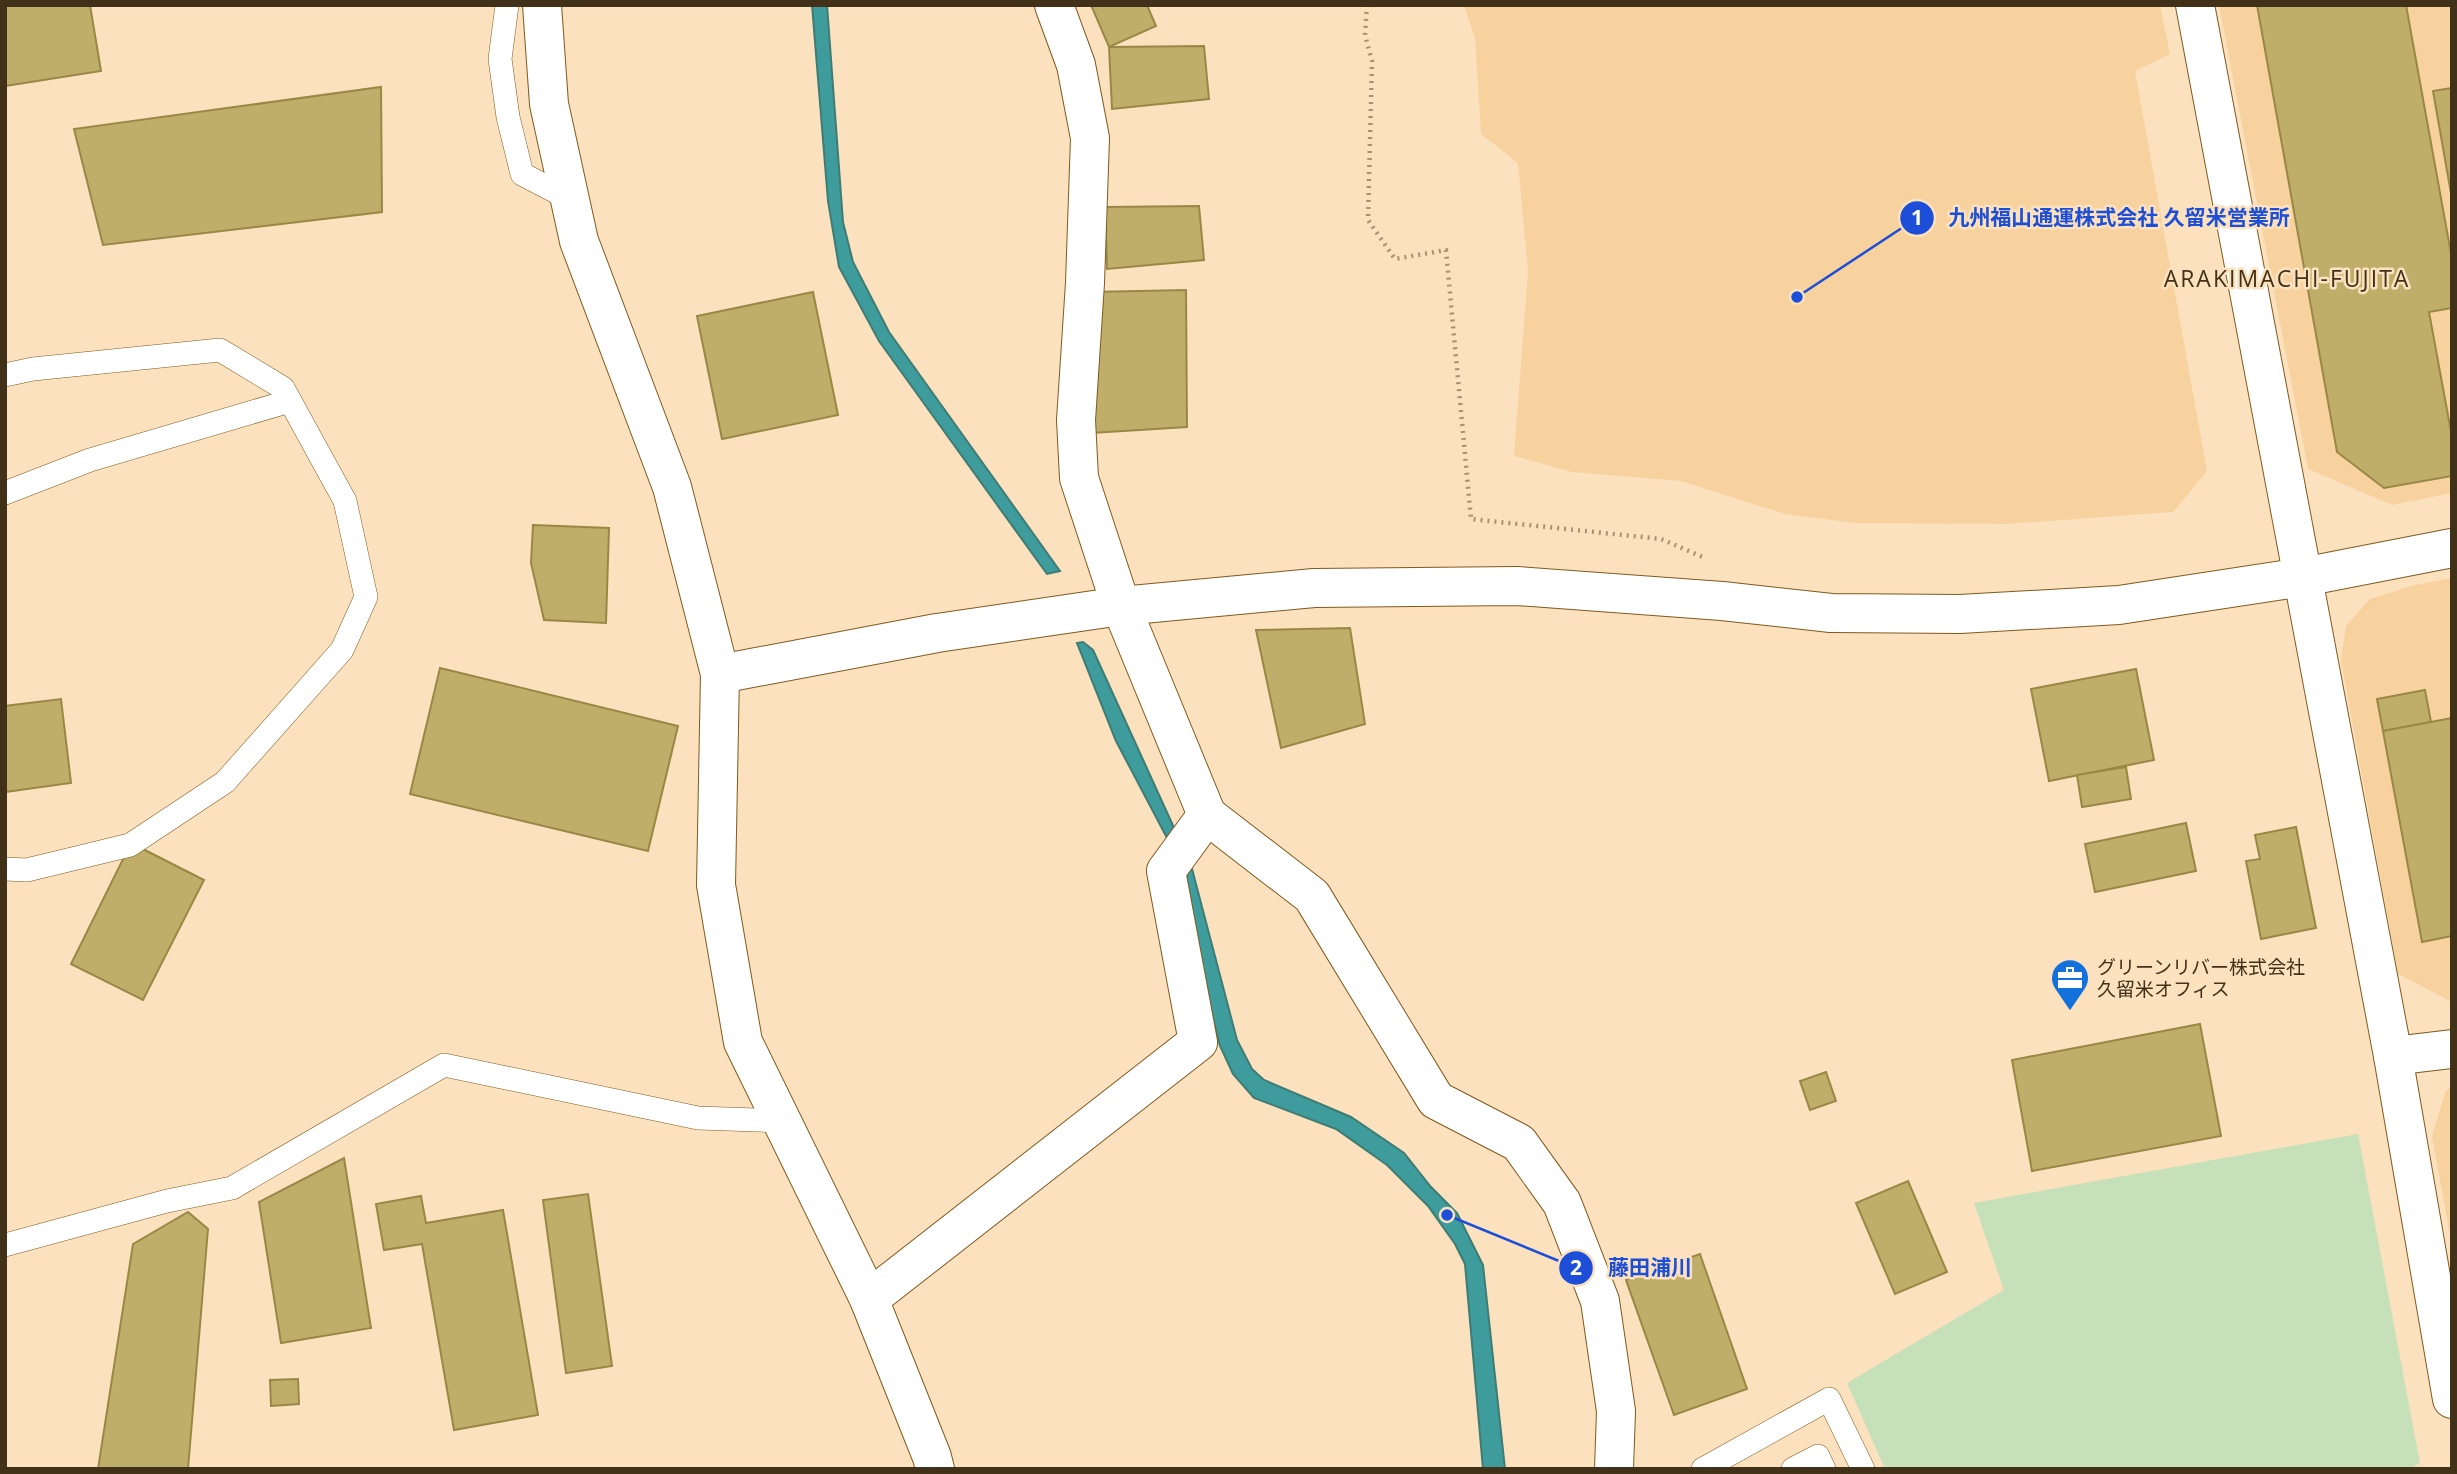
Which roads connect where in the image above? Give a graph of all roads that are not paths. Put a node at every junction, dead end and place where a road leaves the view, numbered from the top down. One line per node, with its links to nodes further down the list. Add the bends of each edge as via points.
1 (507, 5): 5 (lane, via 500,59 522,174)
2 (542, 5): 5 (street, via 549,104)
3 (1054, 5): 11 (street, via 1076,65 1090,138 1076,420 1079,478)
4 (2195, 5): 10 (street)
5 (570, 199): 12 (street, via 579,241 672,487)
6 (5, 375): 7 (lane, via 220,350 283,388)
7 (290, 401): 8 (lane, via 90,460); 14 (lane, via 345,501 366,597 342,650 225,782 130,845 27,870)
8 (5, 493)
9 (2452, 548): 10 (street)
10 (2303, 577): 11 (street, via 2119,605 1960,614 1831,613 1517,586 1314,588); 16 (street)
11 (1121, 606): 12 (street, via 937,633); 13 (street)
12 (720, 674): 17 (street, via 716,885 743,1042)
13 (1199, 826): 19 (street, via 1166,871 1199,1042); 22 (street, via 1312,896 1436,1100 1519,1143 1562,1203 1600,1301 1616,1410)
14 (5, 869)
15 (2452, 1049): 16 (street)
16 (2393, 1056): 20 (street)
17 (782, 1121): 18 (lane, via 698,1118 444,1065 232,1188 167,1200); 19 (street)
18 (5, 1245)
19 (869, 1299): 21 (street)
20 (2452, 1399)
21 (935, 1469)
22 (1614, 1469)
23 (1703, 1469): 26 (lane, via 1829,1399)
24 (1793, 1469): 25 (lane, via 1818,1456)
25 (1824, 1469)
26 (1863, 1469)

